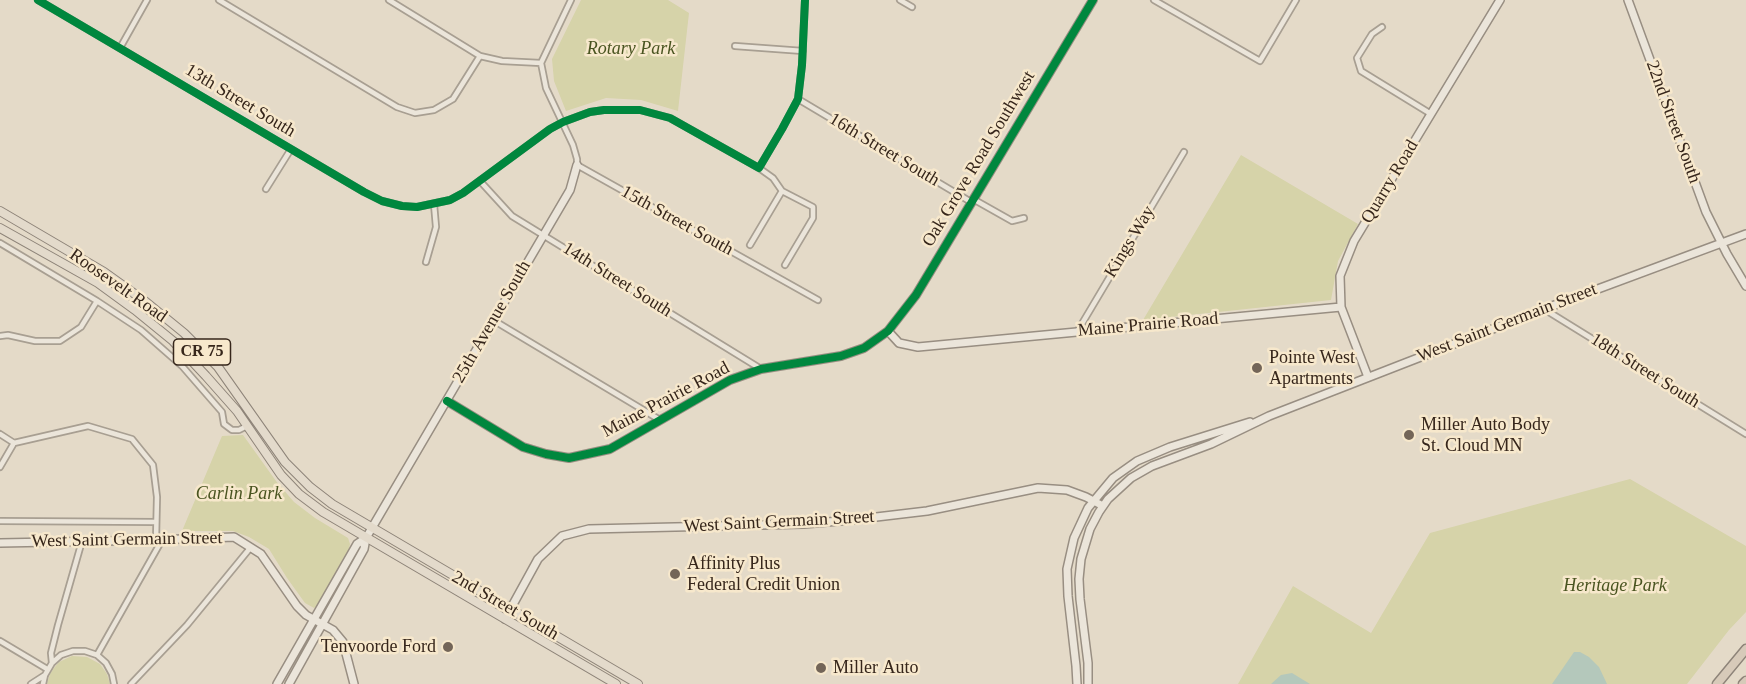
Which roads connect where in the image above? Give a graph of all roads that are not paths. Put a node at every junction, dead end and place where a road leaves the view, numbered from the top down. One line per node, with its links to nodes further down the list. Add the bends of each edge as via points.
1 (38, 0): 16 (street, 13th Street South)
2 (147, 0): 16 (street)
3 (389, 0): 18 (street)
4 (571, 0): 19 (street)
5 (805, 0): 17 (street)
6 (900, 0): 13 (street)
7 (1093, 0): 30 (street, Oak Grove Road Southwest)
8 (1154, 0): 9 (street, via 1260,61)
9 (1296, 0)
10 (1500, 0): 21 (street, Quarry Road)
11 (1628, 0): 38 (street, 22nd Street South)
12 (221, 1): 18 (street, via 396,107 415,113 434,110 453,99)
13 (912, 7)
14 (1382, 27): 21 (street, via 1372,34 1357,58 1361,72)
15 (735, 45): 17 (street)
16 (120, 48): 23 (street, 13th Street South)
17 (803, 51): 20 (street)
18 (480, 56): 19 (street, via 502,62)
19 (541, 63): 22 (street, via 546,88)
20 (798, 99): 26 (street); 30 (street, 16th Street South)
21 (1431, 114): 45 (street, Quarry Road, via 1354,241 1340,276)
22 (563, 122): 25 (street); 26 (street, 13th Street South, via 590,112 640,110 670,118); 27 (street, 13th Street South)
23 (291, 149): 28 (street); 31 (street, 13th Street South, via 382,201 417,207)
24 (1184, 152): 49 (street, Kings Way)
25 (577, 165): 36 (street, 25th Avenue South, via 570,190); 44 (street, 15th Street South)
26 (759, 168): 29 (street, 13th Street South)
27 (480, 182): 31 (street, 13th Street South, via 450,200); 36 (street, 14th Street South, via 513,216)
28 (266, 189)
29 (782, 191): 39 (street); 41 (street, 13th Street South, via 813,207 813,218)
30 (972, 200): 33 (street, 16th Street South, via 1012,220); 48 (street, Oak Grove Road Southwest, via 916,295)
31 (434, 204): 40 (street, via 436,227)
32 (0, 211): 65 (main road, Roosevelt Road / CR 75, via 104,272 184,333 218,368 285,462 332,504)
33 (1024, 218)
34 (0, 228): 56 (main road, Roosevelt Road / CR 75, via 98,284 135,310 173,341)
35 (1746, 234): 38 (street, West Saint Germain Street)
36 (542, 235): 47 (street, 25th Avenue South); 51 (street, 14th Street South)
37 (0, 243): 43 (street)
38 (1721, 244): 42 (street, 22nd Street South); 46 (street, West Saint Germain Street)
39 (750, 245)
40 (426, 262)
41 (785, 265)
42 (1746, 286)
43 (97, 300): 50 (street, via 81,327 60,341 35,342); 56 (street, via 141,330 182,366 222,412 224,424 232,430)
44 (818, 300)
45 (1341, 307): 49 (street, Maine Prairie Road); 52 (street, Quarry Road)
46 (1544, 309): 52 (street, West Saint Germain Street); 58 (street, 18th Street South)
47 (493, 320): 53 (street, 25th Avenue South); 55 (street)
48 (888, 331): 49 (street, Maine Prairie Road, via 899,343 918,347); 51 (street, Maine Prairie Road, via 864,348 841,356)
49 (1077, 332)
50 (0, 336)
51 (761, 369): 55 (street, Maine Prairie Road, via 730,380)
52 (1368, 377): 54 (street, West Saint Germain Street)
53 (447, 401): 55 (street, Maine Prairie Road, via 523,447 569,458 610,449); 65 (street, 25th Avenue South)
54 (1269, 416): 61 (street, West Saint Germain Street, via 1156,452 1119,472); 62 (street, West Saint Germain Street, via 1143,470)
55 (660, 420)
56 (247, 426): 66 (main road, Roosevelt Road / CR 75, via 299,494)
57 (0, 434): 59 (street)
58 (1746, 434)
59 (14, 443): 60 (street); 64 (street, via 88,426 132,439 153,465)
60 (0, 467)
61 (1093, 501): 62 (street, West Saint Germain Street); 71 (street, West Saint Germain Street, via 1067,490 1038,488 927,511 851,520 589,529 562,536 538,559); 90 (street, via 1077,530 1067,568)
62 (1102, 506): 91 (street, via 1087,536 1079,572)
63 (0, 521): 64 (street, West Saint Germain Street)
64 (156, 522): 67 (street)
65 (372, 528): 66 (street, 25th Avenue South); 71 (main road, 2nd Street South / CR 75)
66 (366, 538): 72 (street, 25th Avenue South, via 357,544); 73 (main road, 2nd Street South / CR 75); 74 (street, 25th Avenue South, via 364,549)
67 (159, 540): 68 (street, West Saint Germain Street); 70 (street, West Saint Germain Street, via 234,537); 77 (street)
68 (82, 541): 69 (street, West Saint Germain Street); 78 (street, via 51,653)
69 (0, 543)
70 (251, 547): 72 (street, West Saint Germain Street, via 268,562 297,606); 84 (street, via 187,625)
71 (511, 609): 73 (street, West Saint Germain Street); 89 (main road, 2nd Street South / CR 75)
72 (315, 620): 74 (street, West Saint Germain Street); 85 (street, 25th Avenue South)
73 (505, 620): 88 (main road, 2nd Street South / CR 75)
74 (323, 625): 86 (street, 25th Avenue South); 87 (street, via 343,642)
75 (0, 641): 79 (street)
76 (1746, 649): 92 (highway)
77 (97, 655): 78 (street, via 73,651); 83 (street, via 106,663)
78 (52, 663): 79 (street)
79 (47, 669): 80 (street)
80 (45, 675): 81 (street); 82 (street)
81 (31, 684)
82 (44, 684)
83 (114, 684)
84 (131, 684)
85 (277, 684)
86 (289, 684)
87 (354, 684)
88 (616, 684)
89 (638, 684)
90 (1077, 684)
91 (1088, 684)
92 (1717, 684)

